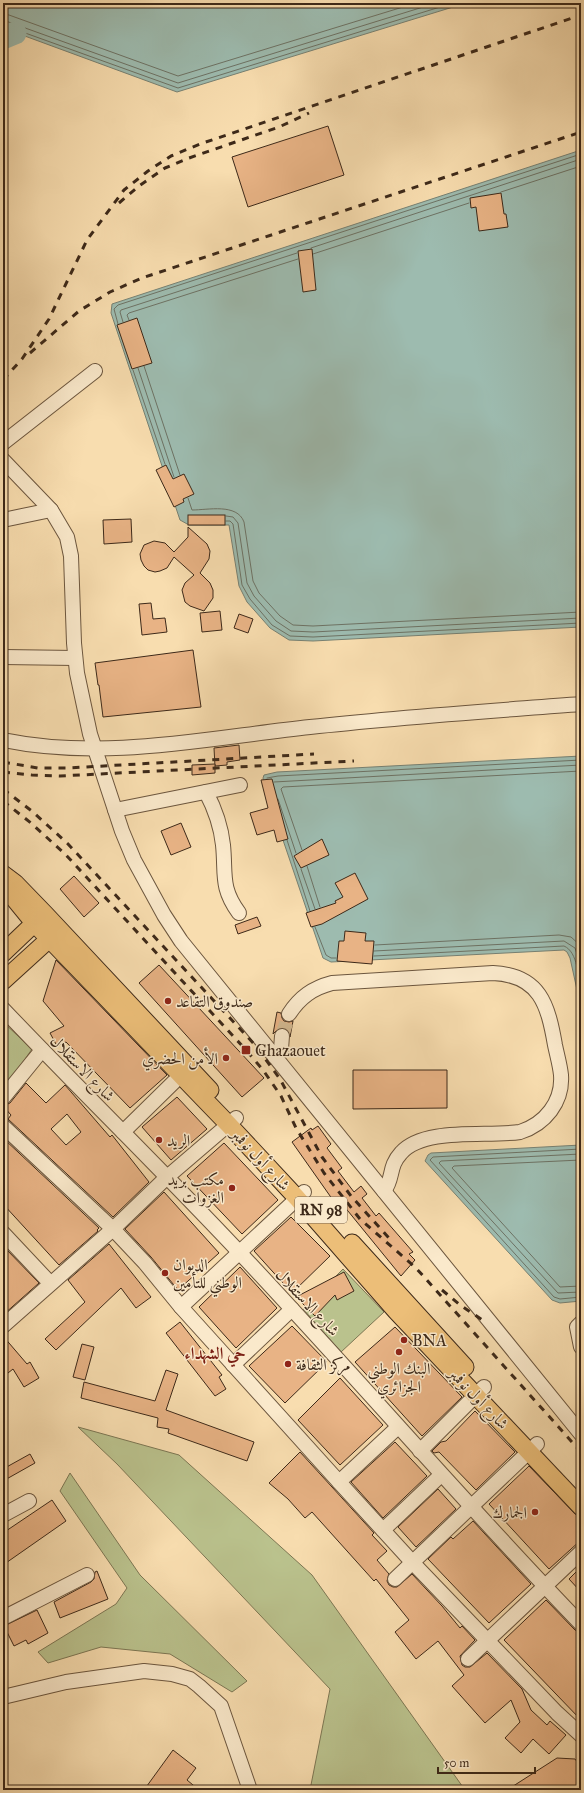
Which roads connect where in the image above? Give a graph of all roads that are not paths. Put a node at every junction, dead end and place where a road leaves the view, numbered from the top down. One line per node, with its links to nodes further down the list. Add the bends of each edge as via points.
1 (95, 371): 2 (street)
2 (3, 442)
3 (3, 460): 4 (street)
4 (51, 510): 5 (street); 7 (street, via 63,528 69,546)
5 (3, 520)
6 (3, 657): 7 (street)
7 (76, 658): 10 (street, via 82,704)
8 (581, 704): 10 (street, via 333,725 149,747)
9 (3, 740): 10 (street, via 43,747)
10 (95, 750): 13 (street)
11 (240, 785): 12 (street)
12 (206, 792): 13 (street); 16 (street, via 221,832 224,882 232,904)
13 (115, 810): 25 (street, via 134,860 164,915 181,941)
14 (3, 874): 17 (main road, RN 98, via 16,884)
15 (3, 885): 17 (main road, RN 98)
16 (239, 913)
17 (39, 918): 18 (main road, RN 98); 19 (main road)
18 (54, 934): 20 (main road); 26 (main road, شارع أول نوفمبر / RN 98); 28 (main road, شارع أول نوفمبر / RN 98)
19 (3, 953)
20 (3, 981)
21 (3, 1009): 24 (street, شارع الاستقلال)
22 (289, 1014): 32 (street, via 301,998 332,983 493,973 520,979 535,989 545,1003 561,1075 559,1094 548,1115 520,1132 435,1136 416,1141 396,1159 391,1167 389,1185)
23 (282, 1036): 25 (street, via 281,1049)
24 (42, 1050): 27 (street); 30 (street, شارع الاستقلال)
25 (275, 1057): 32 (street)
26 (180, 1076): 28 (main road, شارع أول نوفمبر / RN 98); 30 (street)
27 (3, 1098)
28 (233, 1121): 31 (street); 33 (main road, شارع أول نوفمبر / RN 98)
29 (3, 1126): 34 (street)
30 (123, 1132): 31 (street, شارع الاستقلال)
31 (166, 1178): 34 (street); 36 (street, شارع الاستقلال)
32 (384, 1191): 46 (street)
33 (301, 1195): 36 (street); 44 (main road, شارع أول نوفمبر / RN 98)
34 (113, 1228): 37 (street); 38 (street)
35 (5, 1240): 37 (street)
36 (239, 1252): 38 (street); 39 (street, شارع الاستقلال)
37 (50, 1283): 41 (street)
38 (182, 1307): 43 (street)
39 (292, 1309): 43 (street); 45 (street, شارع الاستقلال)
40 (581, 1323): 42 (street, via 577,1327)
41 (3, 1326)
42 (581, 1347)
43 (233, 1365): 50 (street)
44 (480, 1391): 47 (main road, شارع أول نوفمبر / RN 98); 48 (street)
45 (398, 1427): 48 (street, شارع الاستقلال); 50 (street)
46 (581, 1434)
47 (533, 1447): 51 (main road, شارع أول نوفمبر / RN 98); 53 (main road, شارع أول نوفمبر / RN 98); 54 (street)
48 (420, 1451): 49 (street, شارع الاستقلال)
49 (441, 1475): 54 (street, شارع الاستقلال); 56 (street)
50 (339, 1482): 56 (street)
51 (581, 1492)
52 (29, 1501): 55 (street)
53 (581, 1507)
54 (471, 1508): 58 (street); 61 (street, شارع الاستقلال)
55 (3, 1515)
56 (383, 1530): 58 (street)
57 (581, 1552): 61 (street)
58 (413, 1563): 60 (street); 64 (street)
59 (87, 1576): 62 (street)
60 (396, 1579)
61 (545, 1587): 63 (street, شارع الاستقلال); 64 (street)
62 (3, 1618)
63 (581, 1624)
64 (488, 1640): 65 (street); 67 (street)
65 (468, 1659)
66 (3, 1697): 68 (street, via 66,1682 144,1671 190,1679 221,1706)
67 (581, 1735)
68 (250, 1790)

